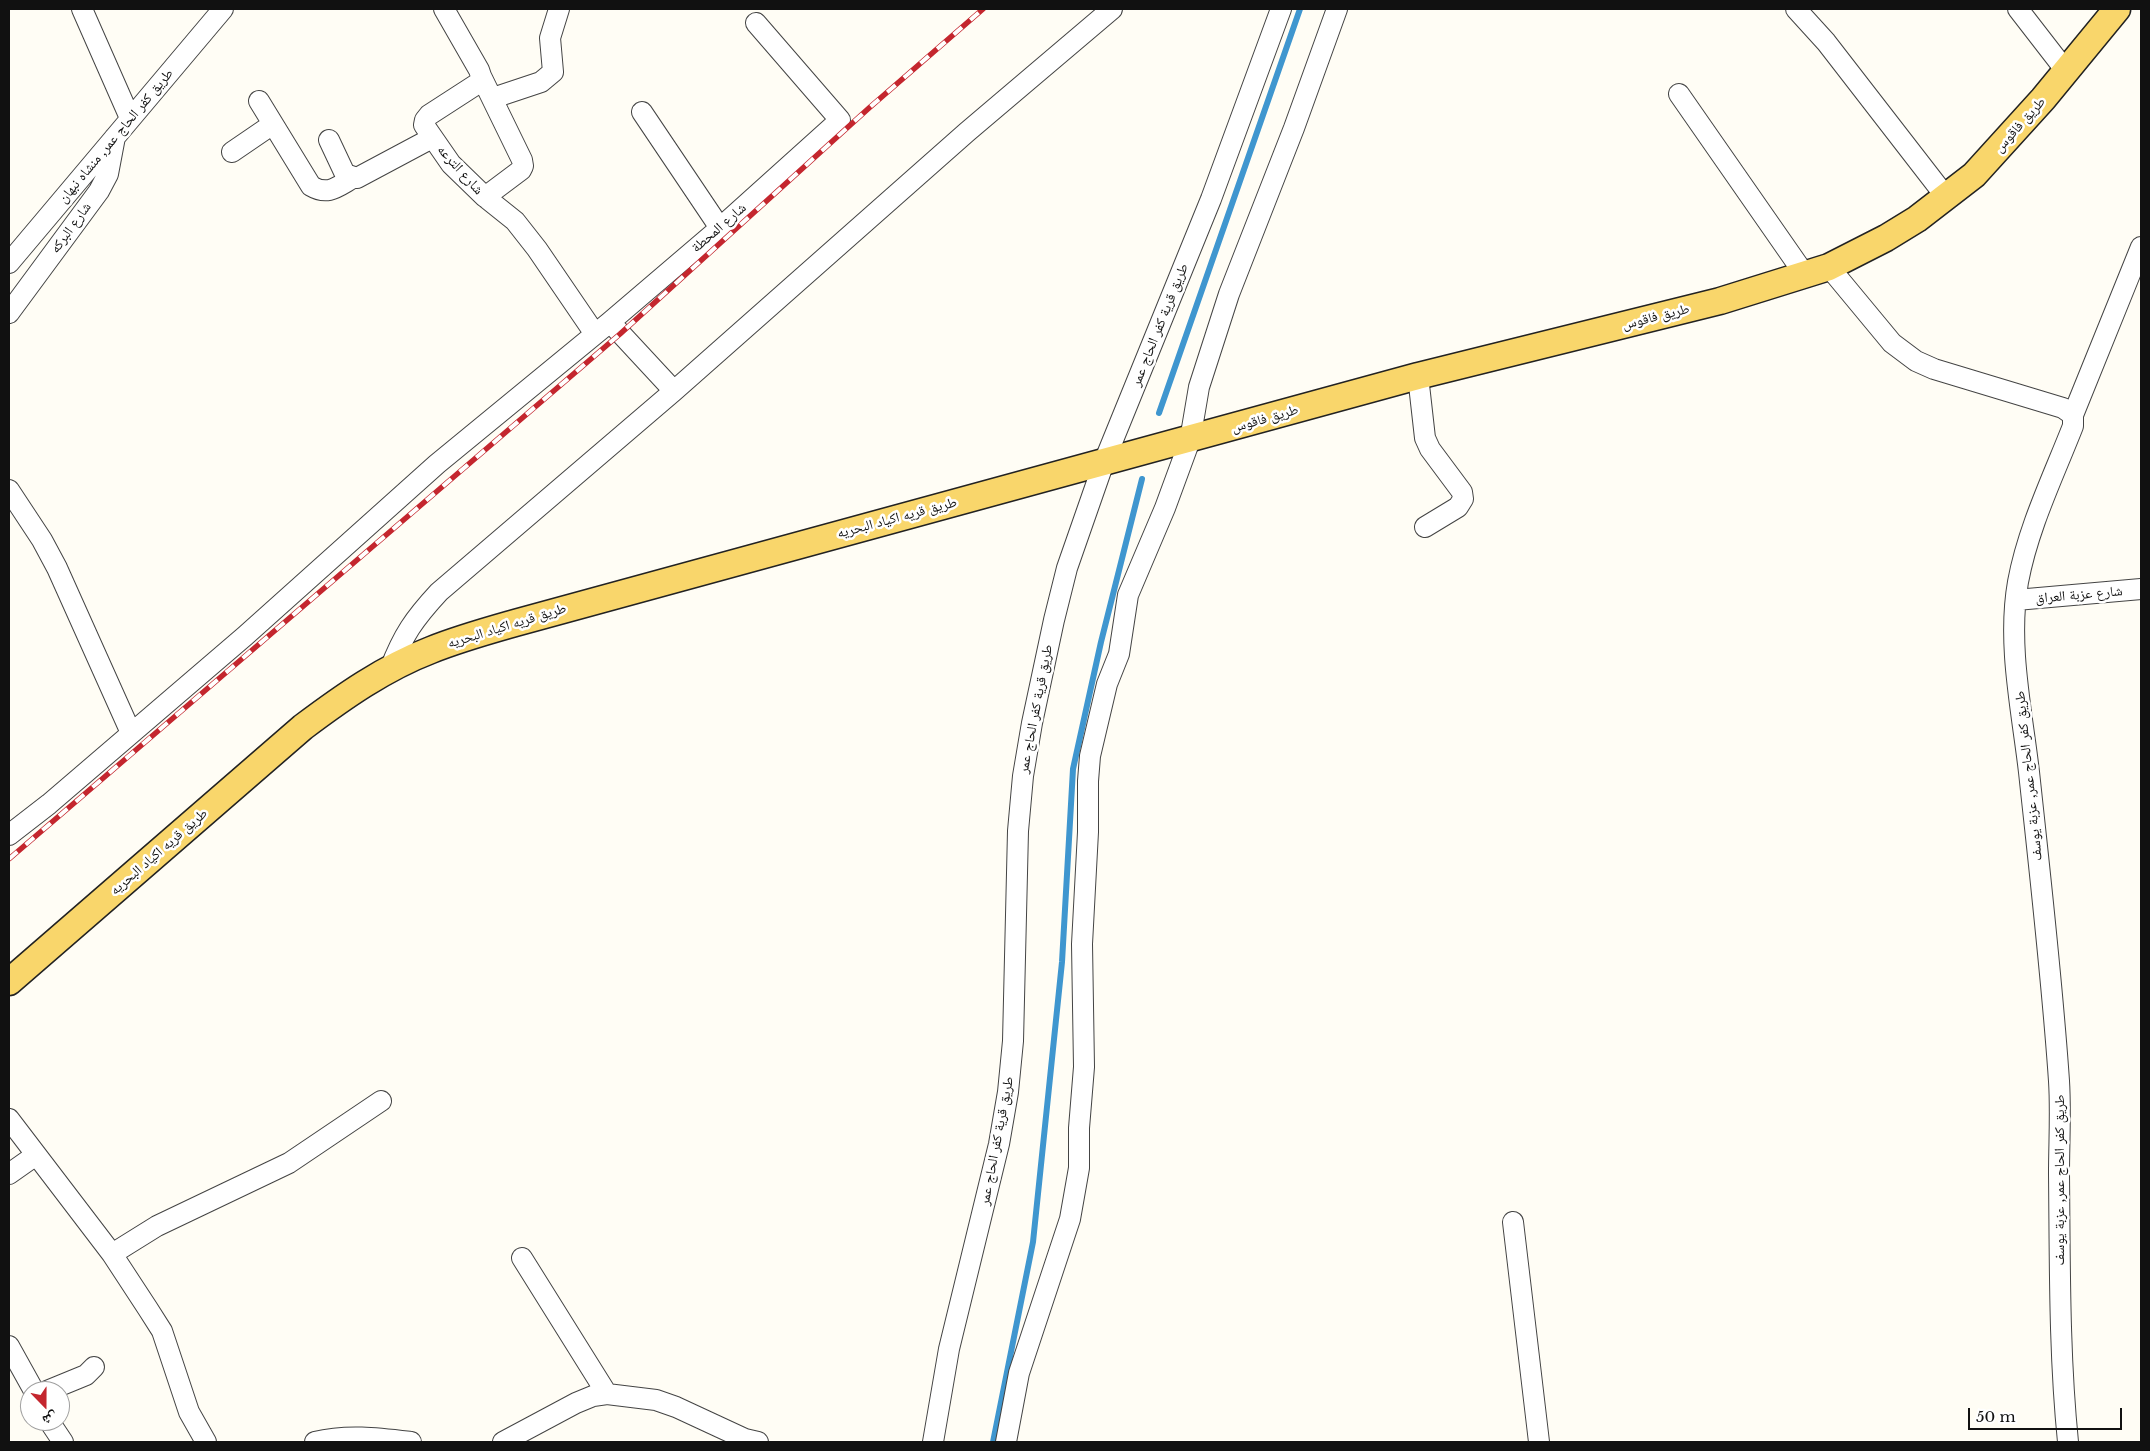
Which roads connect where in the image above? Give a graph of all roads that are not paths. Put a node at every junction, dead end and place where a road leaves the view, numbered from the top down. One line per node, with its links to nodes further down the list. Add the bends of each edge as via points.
1 (82, 9): 18 (street)
2 (223, 9): 18 (street, طريق كفر الحاج عمر, منشاه نبهان)
3 (444, 9): 13 (street)
4 (559, 9): 15 (street, via 550,38 553,72 542,82)
5 (1112, 9): 34 (street, via 967,132)
6 (1281, 9): 37 (street, طريق قرية كفر الحاج عمر, via 1212,199)
7 (1337, 9): 36 (street, via 1229,294 1199,387)
8 (1796, 9): 26 (street, via 1826,42)
9 (2018, 9): 12 (street)
10 (2117, 9): 12 (main road, طريق فاقوس)
11 (756, 23): 27 (street, شارع المحطة, via 840,120)
12 (2066, 71): 26 (main road, طريق فاقوس, via 1974,175)
13 (481, 76): 15 (street); 21 (street, شارع الترعه, via 477,85 425,120 424,125)
14 (1679, 94): 30 (street)
15 (493, 98): 25 (street, via 523,166)
16 (258, 101): 19 (street)
17 (642, 112): 27 (street)
18 (130, 118): 20 (street, طريق كفر الحاج عمر, منشاه نبهان)
19 (273, 124): 23 (street); 24 (street, via 311,186 326,191)
20 (116, 135): 29 (street, طريق كفر الحاج عمر, منشاه نبهان); 31 (street, شارع البركه, via 108,174 99,191)
21 (432, 138): 24 (street); 25 (street, شارع الترعه, via 451,164)
22 (329, 140): 24 (street, via 342,170)
23 (232, 152)
24 (353, 178)
25 (484, 197): 32 (street, شارع الترعه, via 516,221)
26 (1946, 197): 30 (main road, طريق فاقوس, via 1886,238)
27 (720, 228): 32 (street, شارع المحطة)
28 (2141, 247): 35 (street, طريق كفر الحاج عمر, عزبة يوسف)
29 (9, 263)
30 (1817, 271): 33 (main road, طريق فاقوس, via 1720,301); 35 (street, via 1892,343 1916,361 2063,408)
31 (9, 313)
32 (603, 328): 34 (street, شارع الترعه); 43 (street, شارع المحطة, via 437,464)
33 (1418, 376): 36 (main road, طريق فاقوس); 39 (street, via 1425,438 1462,492 1463,499 1458,507)
34 (674, 391): 42 (street, via 439,592 401,640)
35 (2073, 415): 41 (street, طريق كفر الحاج عمر, عزبة يوسف, via 2073,426 2030,535)
36 (1190, 440): 37 (main road, طريق فاقوس); 66 (street, via 1128,595 1119,654 1107,684 1090,756 1082,944 1084,1067 1079,1168 1070,1219 1019,1373)
37 (1104, 462): 42 (main road, طريق قريه اكياد البحريه, via 506,625 430,650); 65 (street, طريق قرية كفر الحاج عمر, via 1067,568 1032,723 1018,831 1013,1040 1008,1092 995,1162 949,1349)
38 (9, 490): 43 (street, via 42,540)
39 (1425, 527)
40 (2141, 589): 41 (street, شارع عزبة العراق)
41 (2016, 600): 68 (street, طريق كفر الحاج عمر, عزبة يوسف, via 2018,673 2042,887 2059,1083 2062,1367)
42 (390, 669): 45 (main road, طريق قريه اكياد البحريه, via 303,726)
43 (131, 733): 44 (street, شارع المحطة)
44 (9, 835)
45 (9, 982)
46 (381, 1101): 51 (street, via 289,1163 158,1226)
47 (9, 1119): 48 (street)
48 (36, 1155): 49 (street); 51 (street)
49 (9, 1174)
50 (1513, 1222): 67 (street)
51 (112, 1254): 60 (street, via 162,1332 189,1412)
52 (522, 1258): 57 (street)
53 (9, 1346): 55 (street)
54 (94, 1367): 56 (street, via 86,1375)
55 (28, 1381)
56 (70, 1382)
57 (607, 1394): 63 (street, via 576,1403); 64 (street, via 656,1400 744,1439)
58 (56, 1431): 59 (street)
59 (63, 1442)
60 (206, 1442)
61 (315, 1442): 62 (street, via 341,1437)
62 (411, 1442)
63 (502, 1442)
64 (758, 1442)
65 (933, 1442)
66 (1006, 1442)
67 (1539, 1442)
68 (2068, 1442)

